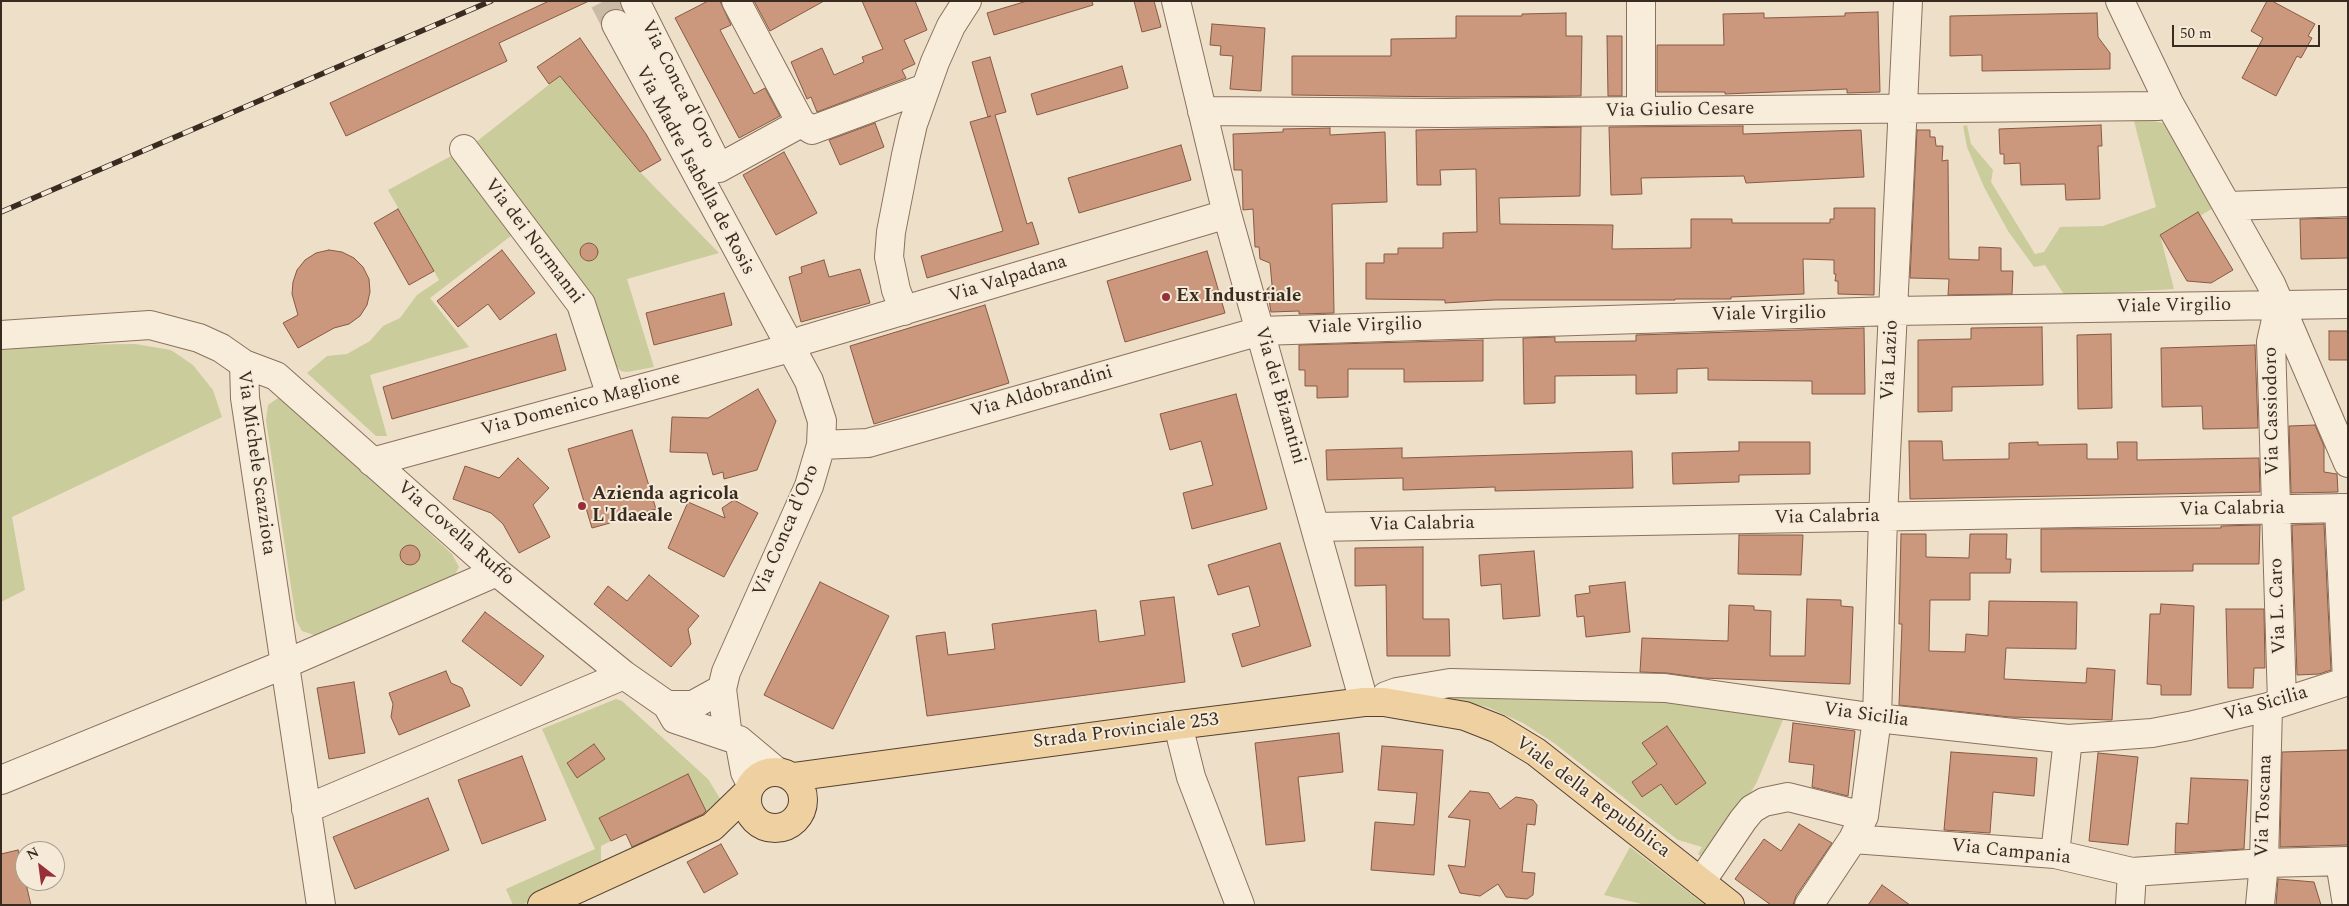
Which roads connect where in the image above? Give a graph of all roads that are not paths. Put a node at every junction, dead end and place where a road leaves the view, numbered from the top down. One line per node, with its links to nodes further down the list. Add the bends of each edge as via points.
1 (634, 1): 14 (street, Via Conca d'Oro, via 719,168)
2 (736, 1): 14 (street)
3 (967, 1): 9 (street, via 951,26)
4 (1176, 1): 12 (street, Via dei Bizantini)
5 (1641, 1): 13 (street)
6 (1908, 1): 11 (street, Via Lazio)
7 (2120, 1): 17 (street, via 2169,103)
8 (616, 24): 23 (street, Via Madre Isabella de Rosis)
9 (925, 88): 14 (street, via 812,130); 21 (street, via 906,155 889,245 890,268)
10 (2158, 106): 11 (street, Via Giulio Cesare)
11 (1903, 109): 13 (street, Via Giulio Cesare); 22 (street, Via Lazio)
12 (1202, 111): 13 (street, Via Giulio Cesare); 18 (street, Via dei Bizantini)
13 (1642, 111)
14 (801, 123)
15 (464, 149): 28 (street, Via dei Normanni, via 582,304)
16 (2348, 202): 17 (street)
17 (2228, 206): 20 (street, via 2271,284)
18 (1228, 214): 21 (street, Via Valpadana); 24 (street, Via dei Bizantini)
19 (2348, 304): 20 (street, Viale Virgilio)
20 (2279, 306): 22 (street, Viale Virgilio); 31 (street, Via Cassiodoro); 33 (street, Via Cassiodoro, via 2270,342)
21 (904, 311): 26 (street, Via Valpadana, via 804,340)
22 (1893, 311): 24 (street, Viale Virgilio); 34 (street, Via Lazio)
23 (773, 318): 26 (street, Via Conca d'Oro)
24 (1260, 331): 29 (street, Via Aldobrandini, via 868,443); 35 (street, Via dei Bizantini)
25 (1, 335): 27 (street, Via Michele Scazziota, via 150,325 199,338)
26 (790, 348): 28 (street, Via Domenico Maglione); 29 (street, Via Conca d'Oro, via 816,400 822,421)
27 (244, 364): 30 (street, Via Covella Ruffo, via 276,376); 37 (street, Via Michele Scazziota, via 245,398)
28 (611, 396): 30 (street, Via Domenico Maglione)
29 (822, 446): 40 (street, Via Conca d'Oro, via 809,486 726,672)
30 (372, 462): 36 (street, Via Covella Ruffo)
31 (2348, 463)
32 (2343, 508): 33 (street, Via Calabria); 39 (street)
33 (2276, 509): 34 (street, Via Calabria); 42 (street, Via L. Caro)
34 (1883, 517): 35 (street, Via Calabria); 44 (street, Via Lazio)
35 (1316, 527): 41 (street, Via dei Bizantini, via 1356,672)
36 (497, 572): 37 (street); 38 (street, Via Covella Ruffo)
37 (285, 664): 48 (street); 51 (street, Via Michele Scazziota)
38 (624, 675): 43 (street, Via Covella Ruffo); 51 (street)
39 (2347, 681): 42 (street, Via Sicilia)
40 (722, 689): 43 (street, via 693,705); 46 (street)
41 (1382, 698): 44 (street, Via Sicilia, via 1450,683 1665,688); 45 (main road, Strada Provinciale 253); 59 (main road, Viale della Repubblica, via 1464,716 1498,729 1536,752)
42 (2275, 704): 47 (street, Via Sicilia, via 2152,733); 57 (street, Via Toscana)
43 (667, 705): 46 (street, Via Covella Ruffo, via 675,719)
44 (1878, 718): 47 (street, Via Sicilia); 54 (street, Via Lazio)
45 (1178, 724): 49 (main road, Strada Provinciale 253, via 870,767); 62 (street, via 1191,777)
46 (733, 739): 49 (street, Via Covella Ruffo); 50 (street)
47 (2068, 739): 55 (street)
48 (1, 780)
49 (791, 783): 50 (main road, Strada Provinciale 253, via 758,777); 52 (main road, Strada Provinciale 253, via 802,810 789,824 781,827)
50 (749, 789): 52 (main road, via 749,812); 53 (main road, Strada Provinciale 253)
51 (306, 809): 60 (street, Via Michele Scazziota)
52 (763, 825): 53 (main road, Strada Provinciale 253)
53 (712, 827): 61 (main road, Strada Provinciale 253)
54 (1858, 827): 55 (street, Via Campania); 59 (street, Via Campania, via 1788,796 1764,802 1743,820); 64 (street)
55 (2054, 854): 58 (street, Via Campania)
56 (2344, 861): 57 (street, Via Campania); 67 (street)
57 (2264, 863): 58 (street, Via Campania); 66 (street, Via Toscana)
58 (2132, 872): 65 (street)
59 (1701, 882): 63 (main road, Viale della Repubblica)
60 (321, 905)
61 (542, 905)
62 (1240, 905)
63 (1730, 905)
64 (1809, 905)
65 (2130, 905)
66 (2260, 905)
67 (2347, 905)

